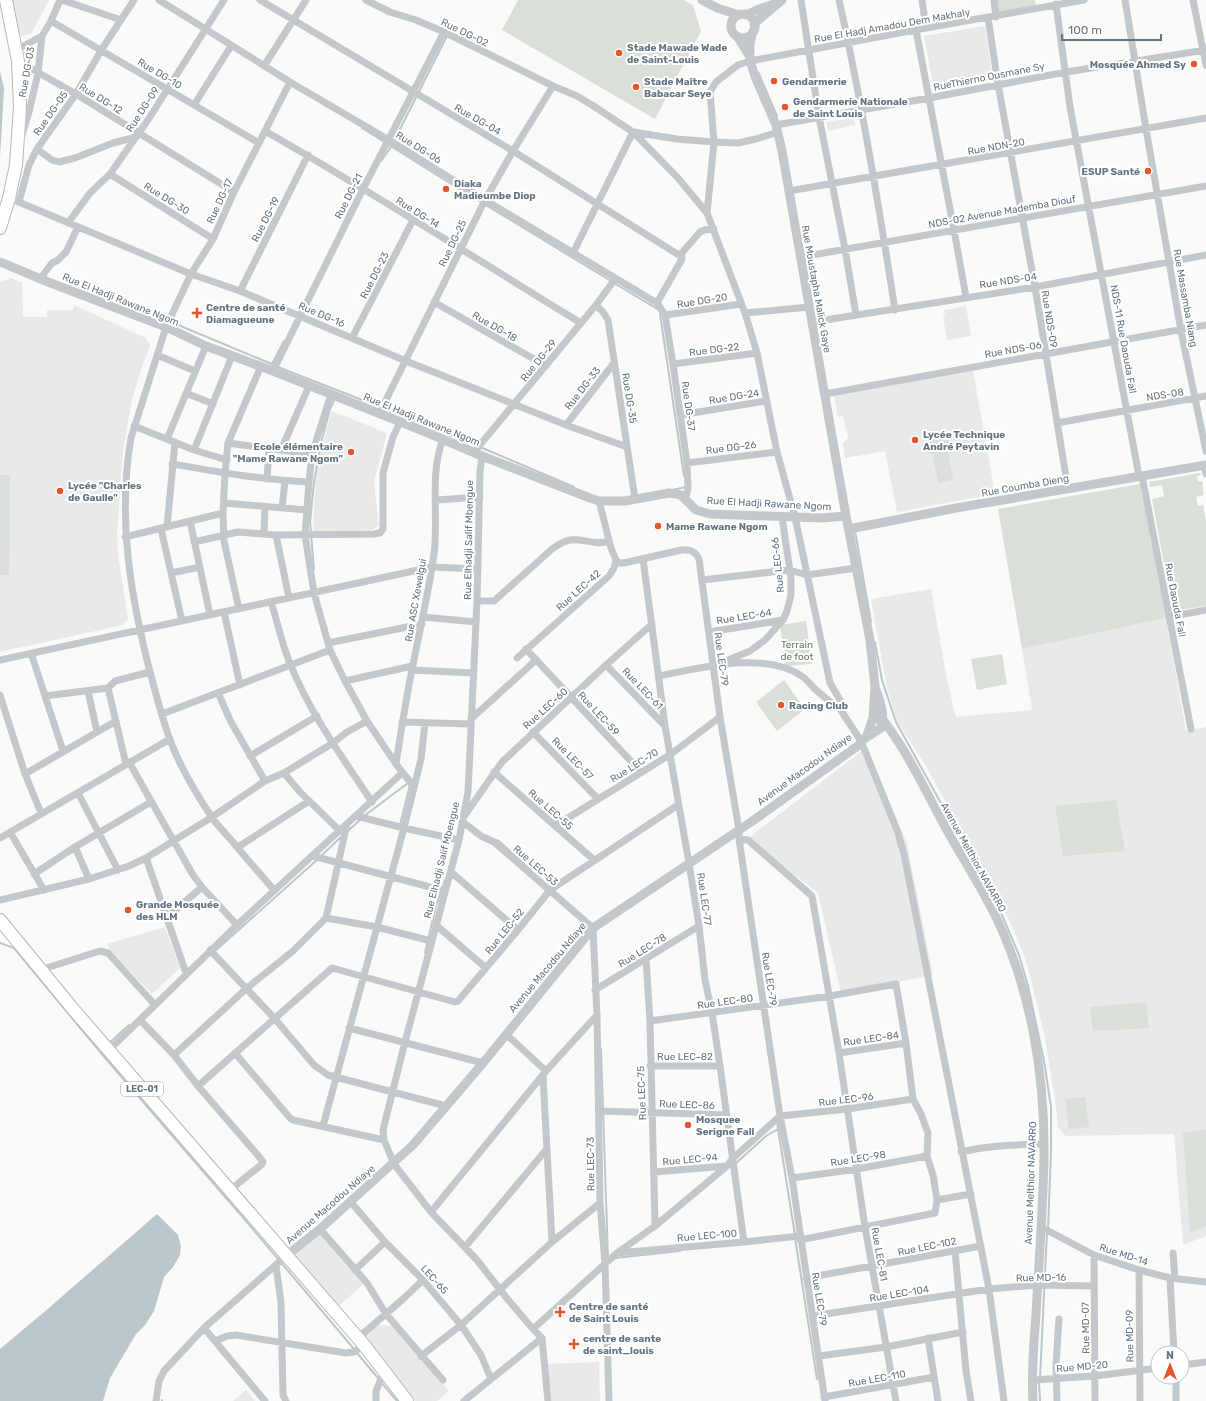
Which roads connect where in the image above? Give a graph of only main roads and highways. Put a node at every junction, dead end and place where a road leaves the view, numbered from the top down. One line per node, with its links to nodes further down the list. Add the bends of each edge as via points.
1 (6, 0): 2 (highway, via 17,56 20,106 14,200)
2 (0, 228)
3 (0, 920): 4 (highway, LEC-01, via 40,970 361,1342)
4 (407, 1401)

